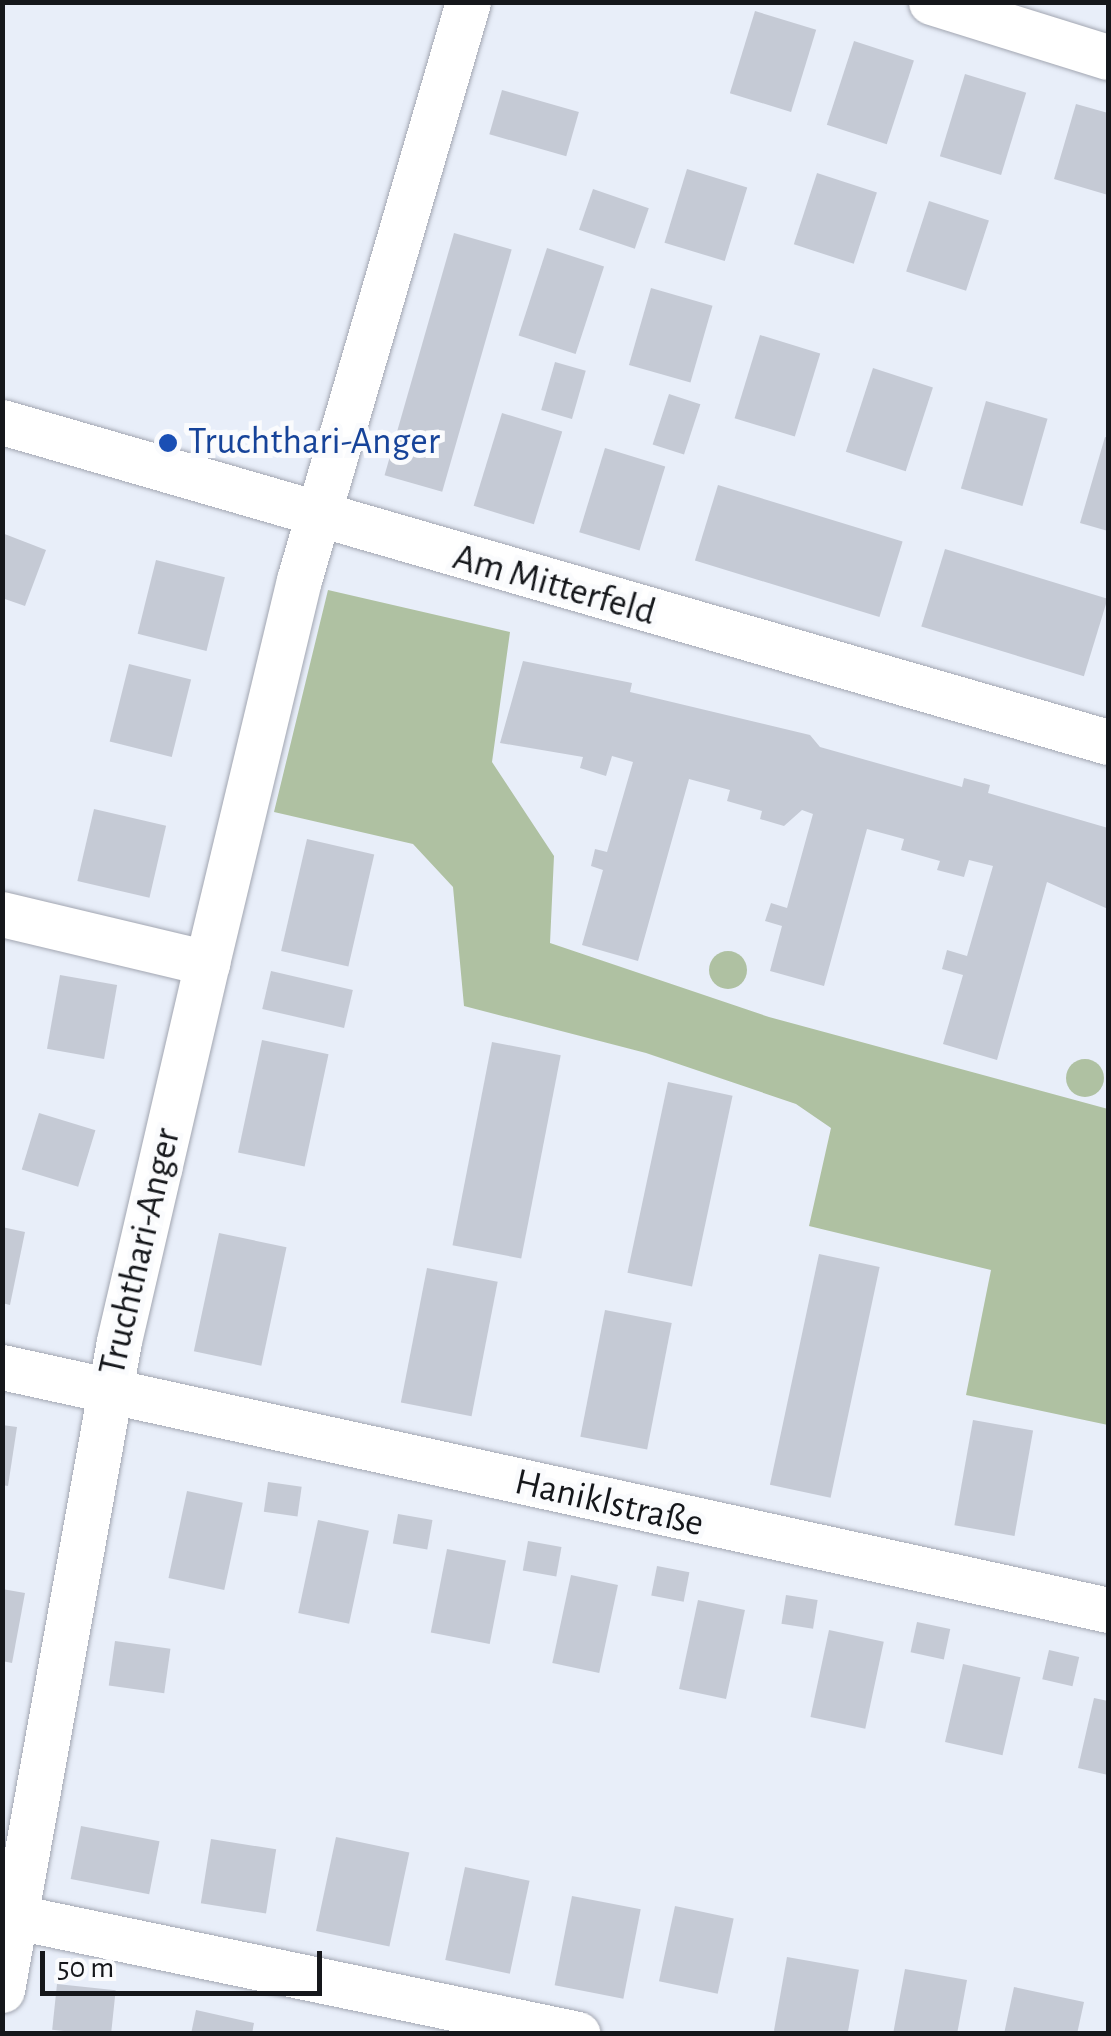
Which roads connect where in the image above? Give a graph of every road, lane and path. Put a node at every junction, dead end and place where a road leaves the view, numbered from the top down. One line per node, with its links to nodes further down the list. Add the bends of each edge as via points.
1 (468, 2): 5 (street, Truchthari-Anger)
2 (930, 2): 3 (street)
3 (1108, 57)
4 (2, 422): 5 (street, Am Mitterfeld)
5 (318, 518): 6 (street, Am Mitterfeld); 8 (street, Truchthari-Anger)
6 (1108, 742)
7 (2, 914): 8 (street)
8 (207, 963): 10 (street, Truchthari-Anger)
9 (2, 1368): 10 (street, Haniklstraße)
10 (110, 1393): 11 (street, Haniklstraße); 12 (street, Truchthari-Anger)
11 (1108, 1610)
12 (9, 1916): 13 (street, Truchthari-Anger); 14 (street)
13 (2, 1990)
14 (578, 2034)

